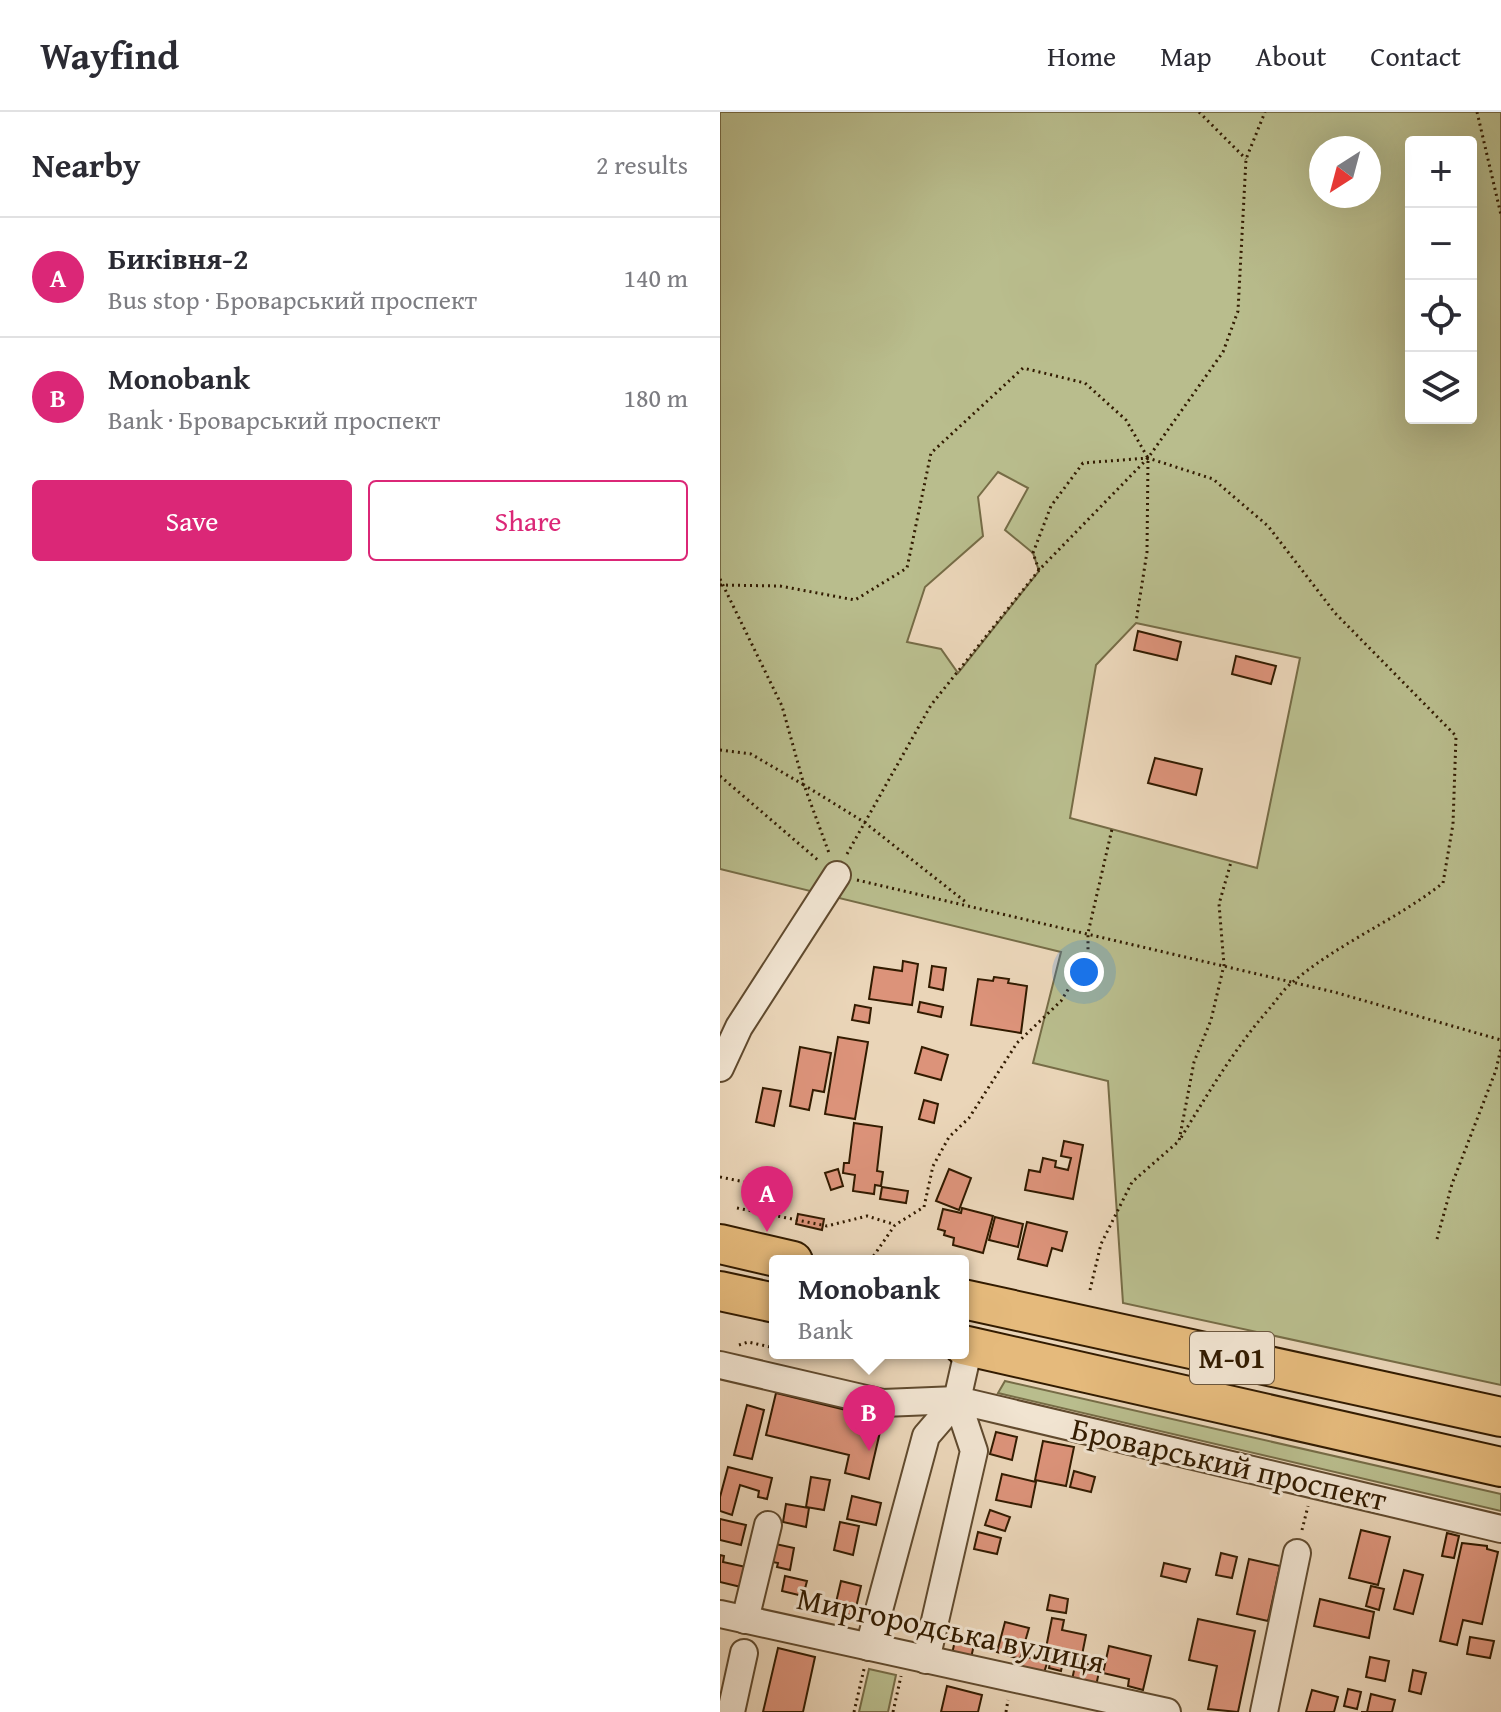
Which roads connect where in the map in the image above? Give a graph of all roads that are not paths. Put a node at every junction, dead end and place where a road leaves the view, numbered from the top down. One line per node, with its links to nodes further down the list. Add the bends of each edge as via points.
1 (837, 875): 2 (street, via 739,1027)
2 (720, 1068)
3 (720, 1244): 4 (highway)
4 (769, 1255)
5 (720, 1291): 7 (highway)
6 (969, 1300): 12 (highway, М-01)
7 (769, 1302)
8 (969, 1347): 13 (highway, Броварський проспект / М-01)
9 (727, 1356): 11 (street, Броварський проспект, via 883,1403)
10 (964, 1359): 11 (street, Броварський проспект)
11 (957, 1400): 15 (street, Броварський проспект); 18 (street, via 926,1436); 20 (street, via 974,1451)
12 (1501, 1417)
13 (1501, 1467)
14 (768, 1525): 17 (street)
15 (1501, 1529)
16 (1297, 1553): 23 (street)
17 (733, 1617): 18 (street, Миргородська вулиця)
18 (869, 1647): 20 (street, Миргородська вулиця)
19 (744, 1653): 21 (street)
20 (926, 1660): 22 (street, Миргородська вулиця)
21 (731, 1712)
22 (1167, 1712)
23 (1264, 1712)

